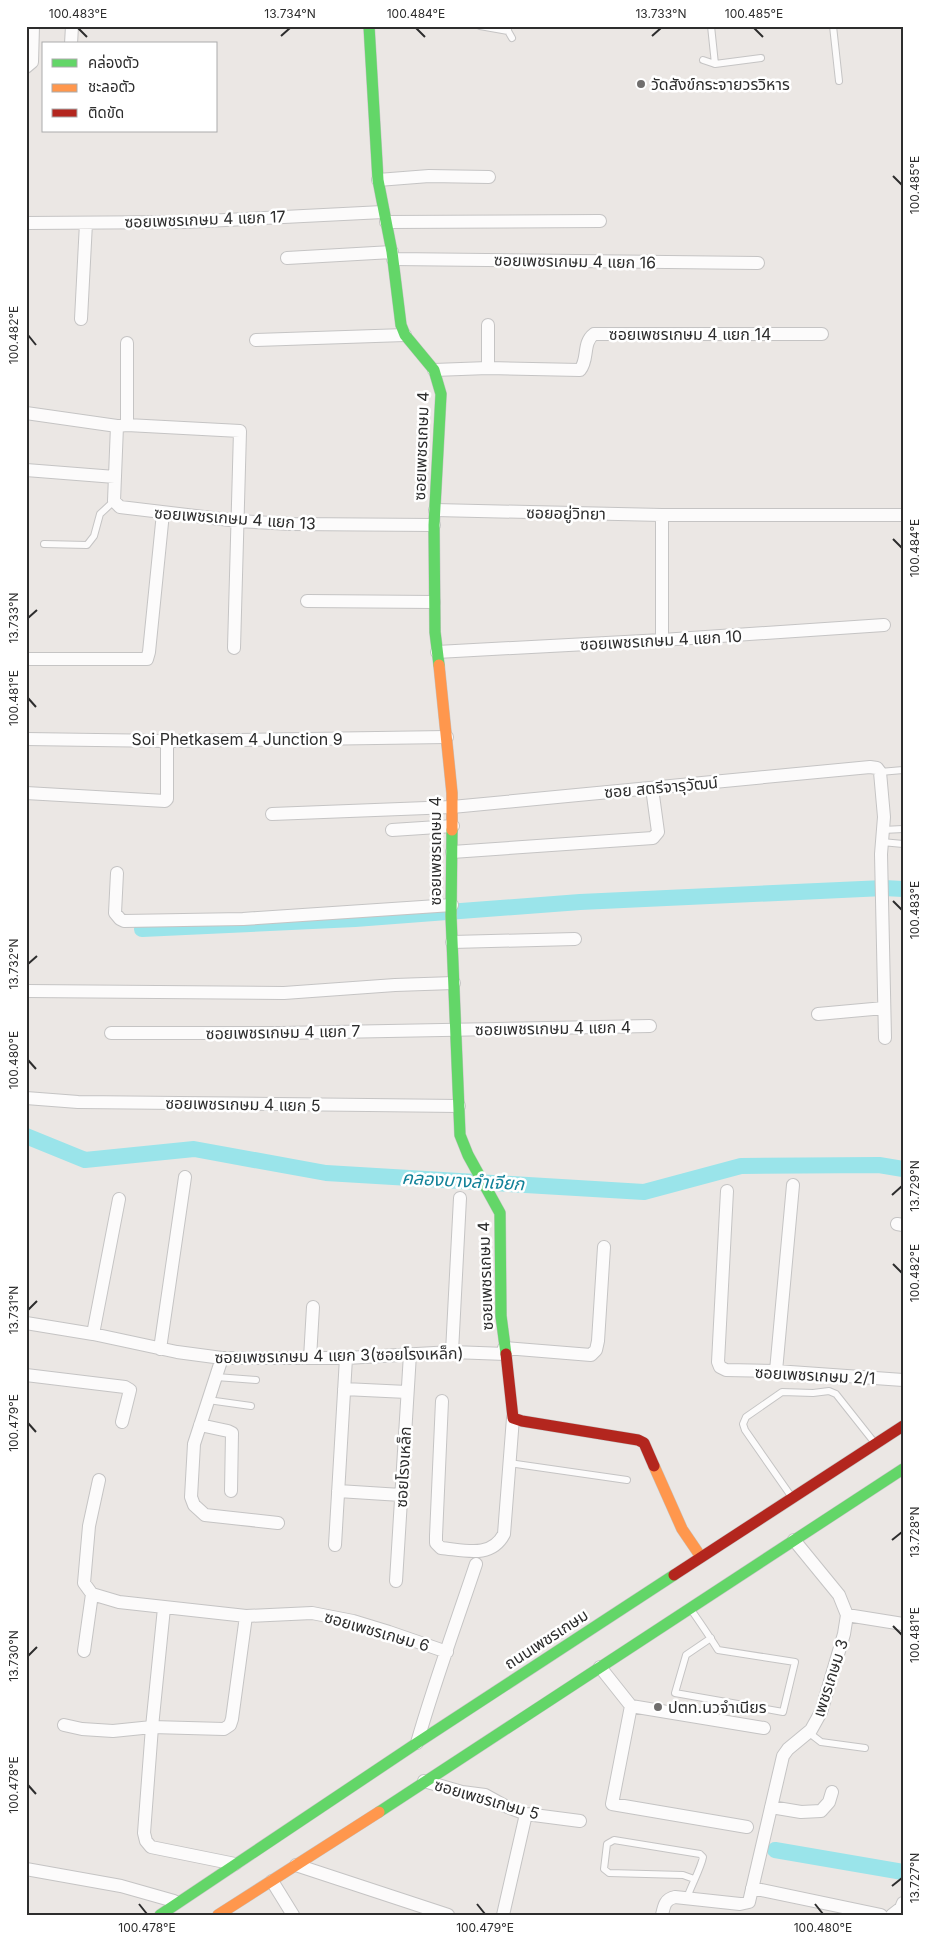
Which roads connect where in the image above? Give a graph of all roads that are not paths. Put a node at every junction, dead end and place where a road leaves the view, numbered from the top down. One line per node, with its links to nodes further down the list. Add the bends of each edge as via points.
1 (33, 26): 13 (street, via 32,62)
2 (72, 26): 9 (street)
3 (369, 26): 16 (main road, ซอยเพชรเกษม 4)
4 (480, 26): 7 (lane)
5 (711, 26): 12 (lane)
6 (833, 26): 14 (lane)
7 (508, 29): 8 (lane)
8 (512, 38)
9 (71, 42)
10 (762, 58): 12 (lane)
11 (702, 60): 12 (lane)
12 (715, 64)
13 (26, 67)
14 (839, 81)
15 (489, 177): 16 (street, via 429,176)
16 (378, 180): 17 (main road, ซอยเพชรเกษม 4)
17 (384, 216): 18 (street, ซอยเพชรเกษม 4 แยก 17); 20 (street, ซอยเพชรเกษม 4 แยก 17); 21 (main road, ซอยเพชรเกษม 4)
18 (600, 221)
19 (26, 223): 20 (street, ซอยเพชรเกษม 4 แยก 17)
20 (86, 223): 24 (street)
21 (392, 255): 22 (street, ซอยเพชรเกษม 4 แยก 16); 23 (street, ซอยเพชรเกษม 4 แยก 16); 27 (main road, ซอยเพชรเกษม 4)
22 (287, 258)
23 (758, 263)
24 (81, 319)
25 (488, 325): 30 (street)
26 (822, 334): 30 (street, ซอยเพชรเกษม 4 แยก 14, via 594,334 587,343 584,365 580,370)
27 (405, 335): 28 (street); 31 (main road, ซอยเพชรเกษม 4)
28 (256, 340)
29 (128, 343): 33 (street)
30 (488, 368): 31 (street, ซอยเพชรเกษม 4 แยก 14)
31 (434, 370): 37 (main road, ซอยเพชรเกษม 4, via 441,394)
32 (26, 413): 33 (street)
33 (122, 425): 35 (street); 41 (street, via 240,431)
34 (26, 470): 35 (street)
35 (115, 477): 36 (street)
36 (114, 501): 38 (street, ซอยเพชรเกษม 4 แยก 13, via 126,509); 43 (lane, via 100,514 94,536 87,545)
37 (435, 510): 40 (street, ซอยอยู่วิทยา); 42 (main road, ซอยเพชรเกษม 4)
38 (163, 513): 41 (street, ซอยเพชรเกษม 4 แยก 13); 50 (street, via 147,659)
39 (903, 515): 40 (street, ซอยอยู่วิทยา)
40 (662, 516): 47 (street)
41 (238, 521): 42 (street, ซอยเพชรเกษม 4 แยก 13); 48 (street)
42 (434, 525): 45 (main road, ซอยเพชรเกษม 4)
43 (44, 544)
44 (307, 602): 45 (street)
45 (434, 602): 49 (main road, ซอยเพชรเกษม 4)
46 (884, 625): 47 (street, ซอยเพชรเกษม 4 แยก 10)
47 (662, 640): 49 (street, ซอยเพชรเกษม 4 แยก 10)
48 (234, 648)
49 (437, 652): 51 (main road, ซอยเพชรเกษม 4)
50 (26, 659)
51 (447, 737): 53 (street, Soi Phetkasem 4 Junction 9); 58 (main road, ซอยเพชรเกษม 4)
52 (26, 739): 53 (street, Soi Phetkasem 4 Junction 9)
53 (167, 741): 57 (street, via 165,801)
54 (875, 770): 55 (lane); 56 (street, ซอย สตรีจารุวัฒน์); 63 (street)
55 (903, 770)
56 (652, 788): 58 (street, ซอย สตรีจารุวัฒน์); 65 (street, via 658,832 652,838)
57 (26, 792)
58 (452, 807): 59 (street, ซอย สตรีจารุวัฒน์); 60 (main road, ซอยเพชรเกษม 4)
59 (272, 814)
60 (452, 826): 61 (street); 65 (main road, ซอยเพชรเกษม 4)
61 (392, 830)
62 (903, 830): 63 (lane)
63 (882, 836): 64 (lane); 72 (street)
64 (903, 844)
65 (452, 852): 67 (main road, ซอยเพชรเกษม 4)
66 (118, 873): 67 (street, via 115,913 124,921 243,920)
67 (452, 910): 69 (main road, ซอยเพชรเกษม 4)
68 (575, 939): 69 (street)
69 (452, 942): 70 (main road, ซอยเพชรเกษม 4)
70 (454, 983): 71 (street, via 284,993); 75 (main road, ซอยเพชรเกษม 4)
71 (26, 991)
72 (884, 1008): 73 (street); 77 (street)
73 (818, 1014)
74 (650, 1026): 75 (street, ซอยเพชรเกษม 4 แยก 4)
75 (456, 1030): 76 (street, ซอยเพชรเกษม 4 แยก 7); 79 (main road, ซอยเพชรเกษม 4)
76 (111, 1033)
77 (884, 1038)
78 (26, 1098): 79 (street, ซอยเพชรเกษม 4 แยก 5, via 78,1102)
79 (459, 1106): 90 (main road, ซอยเพชรเกษม 4, via 464,1149 500,1213 501,1316)
80 (185, 1177): 89 (street)
81 (793, 1185): 96 (street)
82 (727, 1192): 96 (street, ซอยเพชรเกษม 2/1, via 718,1362 726,1370)
83 (460, 1198): 91 (street)
84 (119, 1199): 88 (street)
85 (604, 1246): 90 (street, ซอยเพชรเกษม 4 แยก 3(ซอยโรงเหล็ก), via 596,1350 591,1355)
86 (313, 1307): 94 (street)
87 (26, 1323): 88 (street, ซอยเพชรเกษม 4 แยก 3(ซอยโรงเหล็ก))
88 (94, 1334): 89 (street, ซอยเพชรเกษม 4 แยก 3(ซอยโรงเหล็ก))
89 (160, 1349): 93 (street, ซอยเพชรเกษม 4 แยก 3(ซอยโรงเหล็ก))
90 (505, 1351): 91 (street, ซอยเพชรเกษม 4 แยก 3(ซอยโรงเหล็ก)); 106 (main road, ซอยเพชรเกษม 4)
91 (452, 1352): 92 (street, ซอยเพชรเกษม 4 แยก 3(ซอยโรงเหล็ก))
92 (410, 1354): 95 (street, ซอยเพชรเกษม 4 แยก 3(ซอยโรงเหล็ก)); 102 (street, ซอยโรงเหล็ก)
93 (222, 1358): 94 (street, ซอยเพชรเกษม 4 แยก 3(ซอยโรงเหล็ก)); 98 (street)
94 (310, 1358): 95 (street, ซอยเพชรเกษม 4 แยก 3(ซอยโรงเหล็ก))
95 (346, 1358): 101 (street)
96 (776, 1371): 100 (street, ซอยเพชรเกษม 2/1)
97 (26, 1375): 107 (street, via 126,1387 130,1390)
98 (216, 1377): 99 (lane); 103 (street)
99 (256, 1380)
100 (903, 1380)
101 (344, 1389): 102 (street); 116 (street)
102 (407, 1392): 117 (street, ซอยโรงเหล็ก)
103 (208, 1400): 105 (lane); 108 (street)
104 (442, 1401): 111 (street, via 436,1536 441,1548 480,1552 500,1541 504,1534)
105 (251, 1406)
106 (513, 1418): 111 (street); 122 (main road, via 644,1443 682,1530)
107 (122, 1422)
108 (200, 1425): 115 (street, via 232,1434); 119 (street, via 194,1444 191,1496 194,1505 205,1515)
109 (903, 1426): 110 (main road, ถนนเพชรเกษม)
110 (876, 1443): 118 (main road, ถนนเพชรเกษม); 118 (lane, via 836,1394 829,1391 782,1392 768,1401 746,1416 743,1424)
111 (510, 1463): 114 (lane)
112 (903, 1468): 120 (main road)
113 (99, 1480): 125 (street, via 84,1583)
114 (627, 1480)
115 (231, 1491)
116 (338, 1492): 117 (street); 121 (street)
117 (401, 1495): 124 (street, ซอยโรงเหล็ก)
118 (792, 1497): 122 (main road, ถนนเพชรเกษม)
119 (278, 1523)
120 (794, 1540): 127 (main road); 128 (street, via 839,1595)
121 (335, 1545)
122 (701, 1557): 140 (main road, ถนนเพชรเกษม)
123 (476, 1564): 133 (street, ซอยเพชรเกษม 6)
124 (396, 1581)
125 (92, 1594): 126 (street, ซอยเพชรเกษม 6, via 119,1602); 132 (street)
126 (164, 1608): 129 (street, ซอยเพชรเกษม 6); 137 (street)
127 (690, 1608): 131 (lane); 134 (main road)
128 (847, 1615): 130 (street); 139 (street, เพชรเกษม 3, via 821,1712)
129 (246, 1616): 133 (street, ซอยเพชรเกษม 6, via 312,1613 353,1621); 137 (street, via 230,1725 224,1729)
130 (903, 1624)
131 (711, 1638): 131 (lane, via 718,1650 795,1662 783,1712 675,1693 686,1655)
132 (84, 1651)
133 (447, 1652): 140 (street, ซอยเพชรเกษม 6)
134 (600, 1667): 135 (street); 142 (main road)
135 (631, 1706): 138 (street); 147 (street, via 612,1804)
136 (64, 1724): 137 (street, via 82,1730)
137 (152, 1727): 148 (street, via 146,1841 151,1847)
138 (764, 1728)
139 (808, 1732): 141 (lane, via 821,1742); 144 (street, เพชรเกษม 3, via 783,1756)
140 (417, 1743): 148 (main road, ถนนเพชรเกษม)
141 (865, 1748)
142 (424, 1781): 145 (street, ซอยเพชรเกษม 5, via 485,1796); 149 (main road)
143 (832, 1792): 144 (street, via 829,1802 821,1810 801,1812)
144 (771, 1807): 154 (street, เพชรเกษม 3)
145 (526, 1814): 146 (street, ซอยเพชรเกษม 5); 165 (street)
146 (580, 1821)
147 (748, 1827)
148 (235, 1864): 153 (main road, ถนนเพชรเกษม)
149 (296, 1865): 152 (main road); 164 (street)
150 (26, 1869): 157 (street, via 121,1886)
151 (694, 1879): 151 (lane, via 678,1875 609,1873 604,1869 607,1844 614,1840 700,1854 702,1862); 155 (lane)
152 (272, 1881): 156 (main road); 163 (street)
153 (208, 1882): 157 (main road, ถนนเพชรเกษม); 160 (main road, ถนนเพชรเกษม)
154 (752, 1888): 155 (street, เพชรเกษม 3, via 745,1904); 167 (street)
155 (688, 1898): 166 (street, via 670,1898 665,1902)
156 (245, 1899): 161 (main road); 162 (main road)
157 (174, 1901): 159 (main road, ถนนเพชรเกษม)
158 (903, 1903): 168 (street, via 902,1908)
159 (152, 1915)
160 (160, 1915)
161 (218, 1915)
162 (224, 1915)
163 (293, 1915)
164 (448, 1915)
165 (503, 1915)
166 (662, 1915)
167 (881, 1915)
168 (892, 1915)

